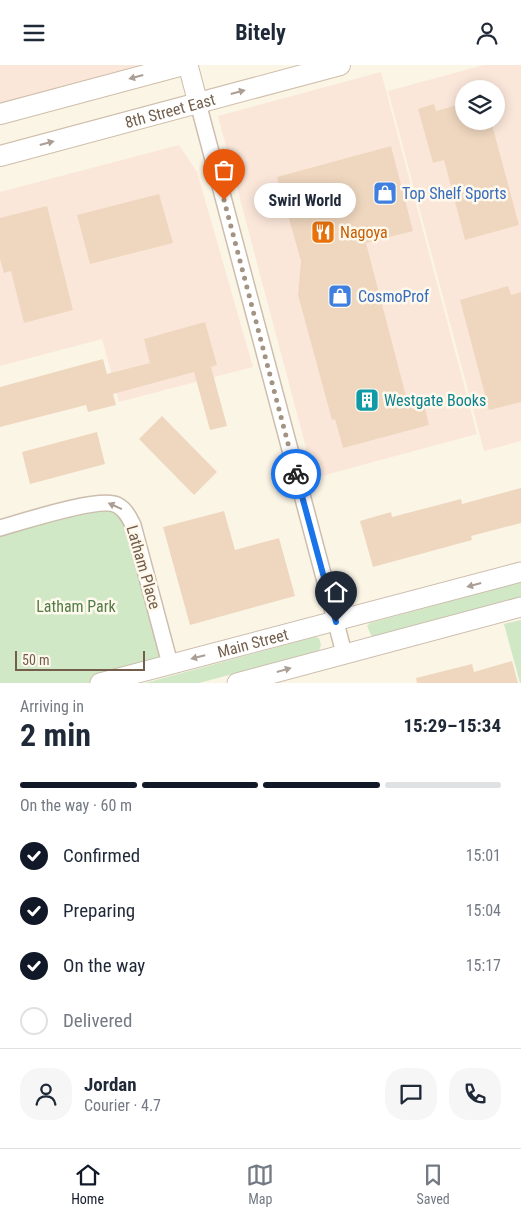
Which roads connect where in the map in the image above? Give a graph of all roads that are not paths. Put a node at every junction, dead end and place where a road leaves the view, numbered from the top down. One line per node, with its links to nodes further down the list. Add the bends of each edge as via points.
1 (183, 65): 5 (main road, one-way to 5)
2 (188, 65): 4 (street)
3 (340, 65): 4 (main road, 8th Street East, one-way to 3)
4 (198, 103): 6 (main road, 8th Street East, one-way to 4); 10 (street)
5 (0, 114)
6 (0, 156)
7 (0, 528): 12 (street, Latham Place, one-way to 7, via 133,525 127,513 116,504 99,501)
8 (521, 572): 10 (street, Main Street, one-way to 10)
9 (521, 607): 11 (street, Main Street)
10 (336, 622): 11 (street); 12 (street, Main Street, one-way to 12)
11 (344, 653): 14 (street, Main Street, one-way to 11)
12 (170, 663): 13 (street, Main Street)
13 (100, 683)
14 (237, 683)

